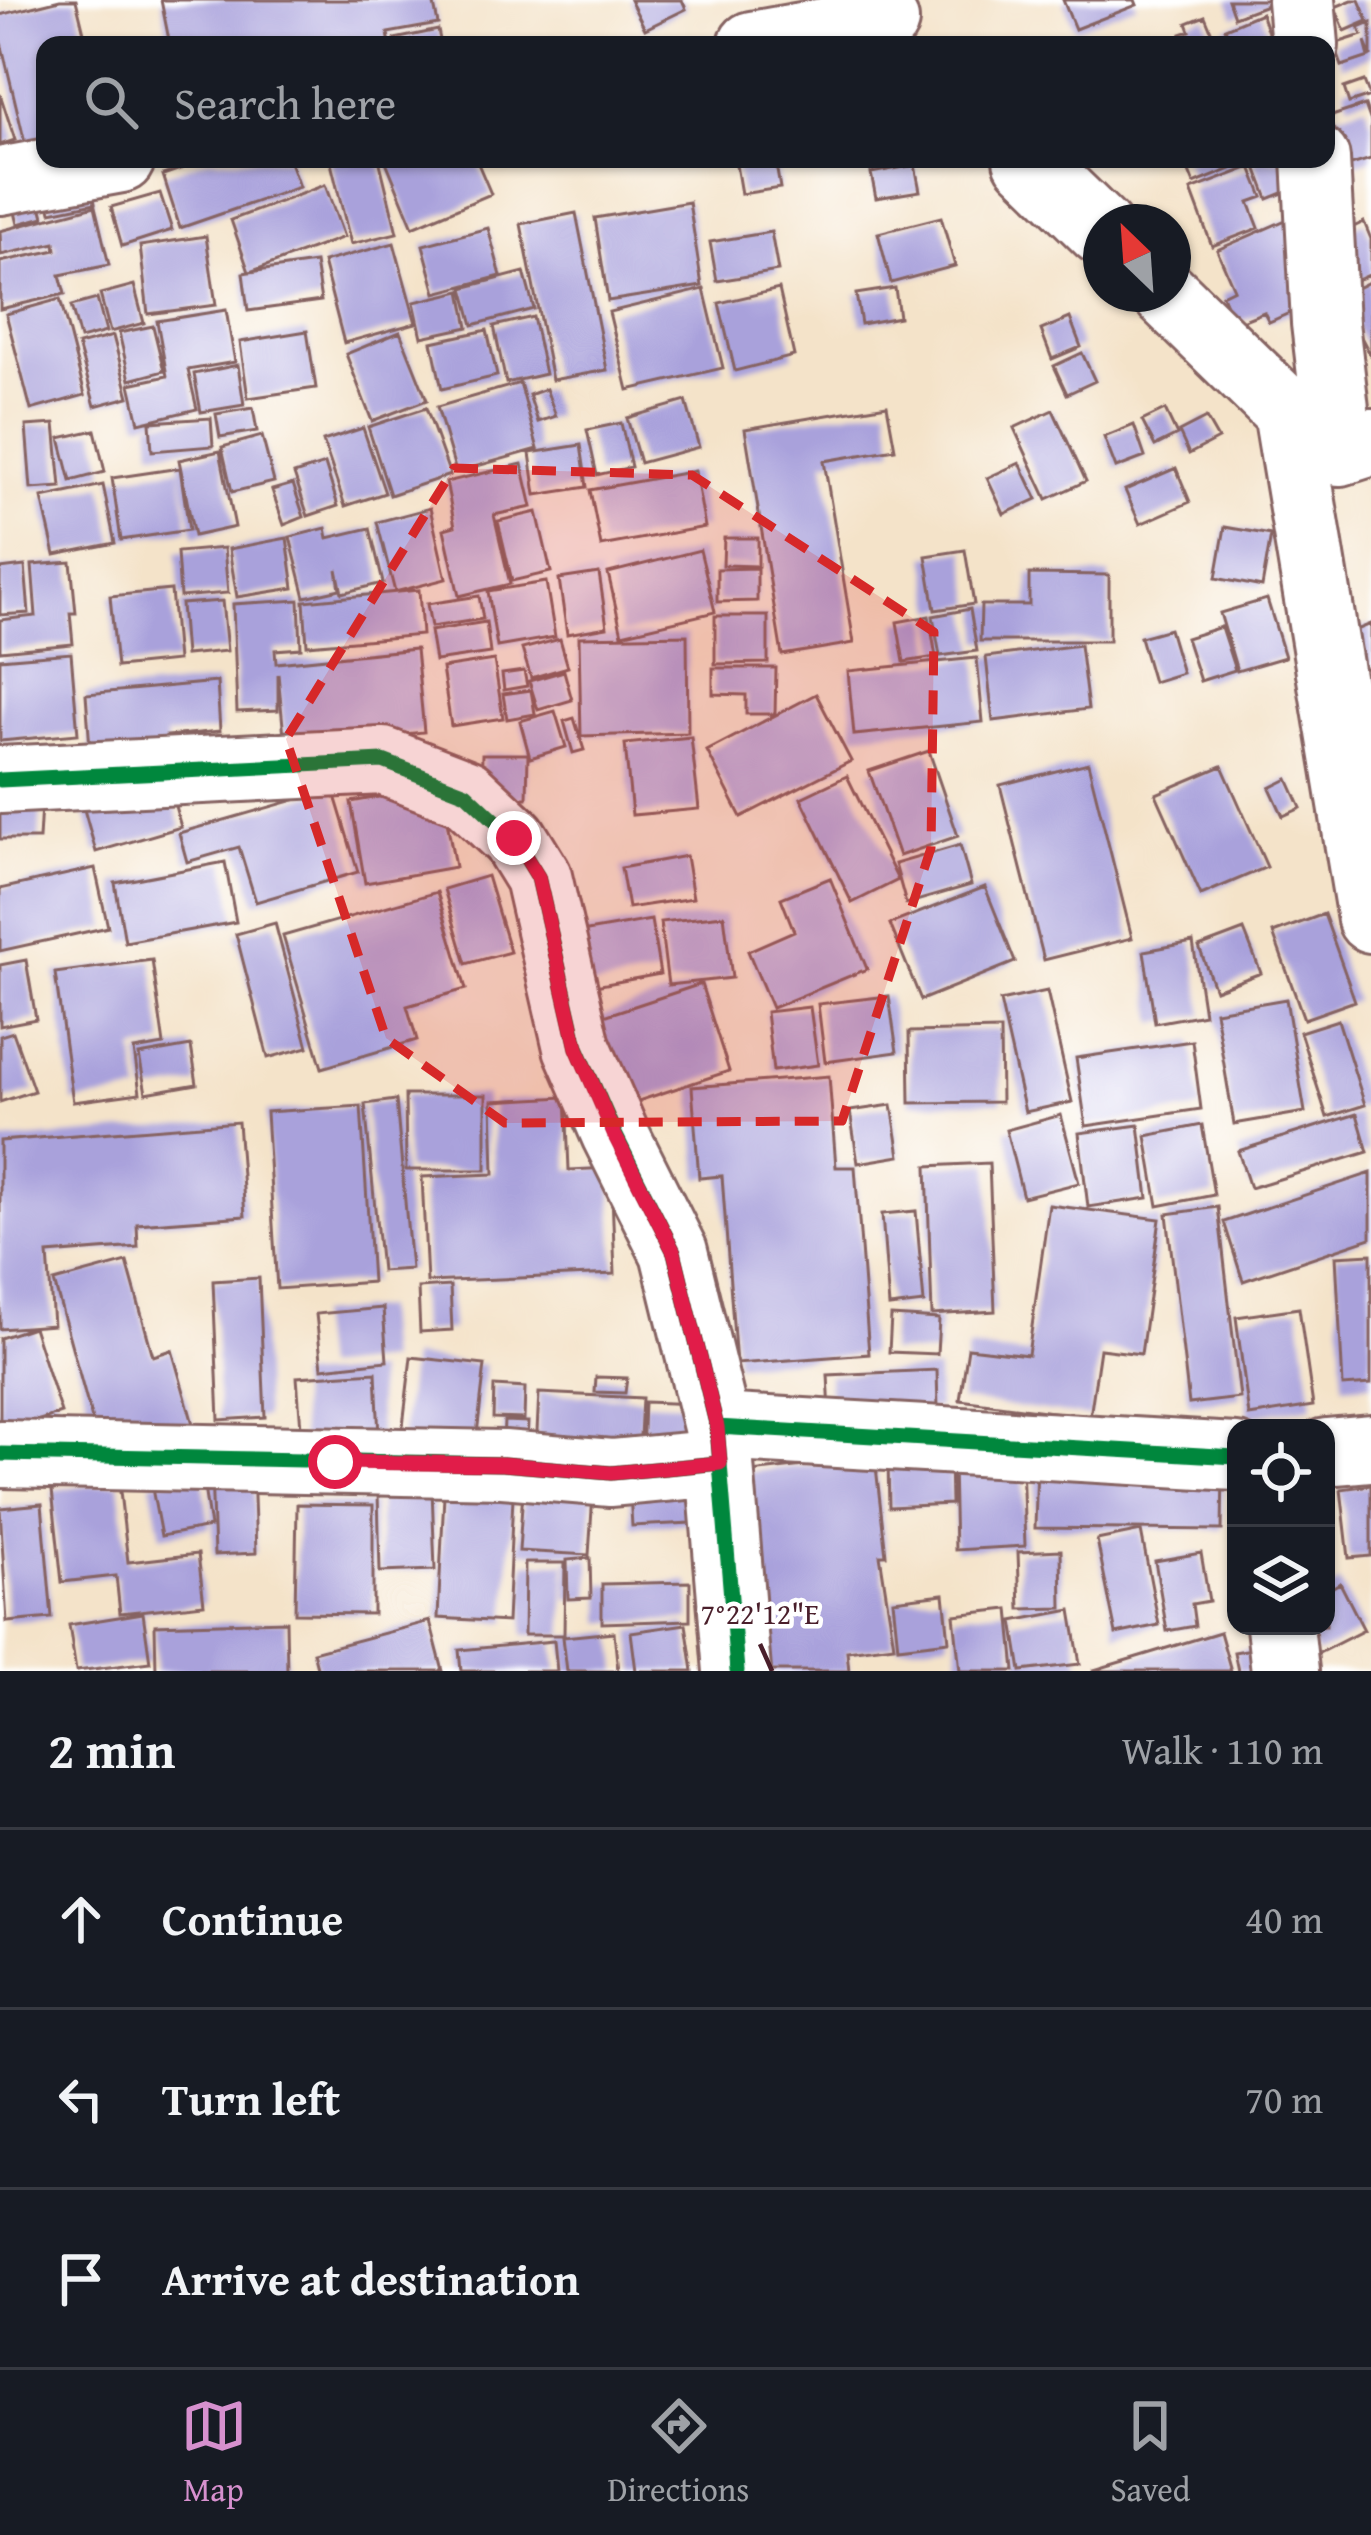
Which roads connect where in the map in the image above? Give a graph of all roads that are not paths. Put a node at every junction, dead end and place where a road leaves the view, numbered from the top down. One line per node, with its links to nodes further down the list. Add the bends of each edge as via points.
1 (1301, 0): 4 (street)
2 (886, 22): 3 (street)
3 (804, 36)
4 (1304, 36)
5 (72, 168): 8 (street)
6 (1036, 168): 9 (street)
7 (1316, 168): 12 (street, via 1325,323)
8 (0, 181)
9 (1083, 213)
10 (1184, 312): 11 (street)
11 (1287, 412): 12 (street); 14 (street)
12 (1361, 458)
13 (0, 780): 15 (street, via 383,761 466,793 514,838 538,877 577,1048 674,1252)
14 (1371, 919)
15 (719, 1445): 18 (street, via 611,1473); 19 (street); 21 (street)
16 (1371, 1448): 17 (street)
17 (1335, 1451)
18 (0, 1454)
19 (1227, 1457)
20 (1281, 1635): 22 (street)
21 (737, 1671)
22 (1286, 1671)

